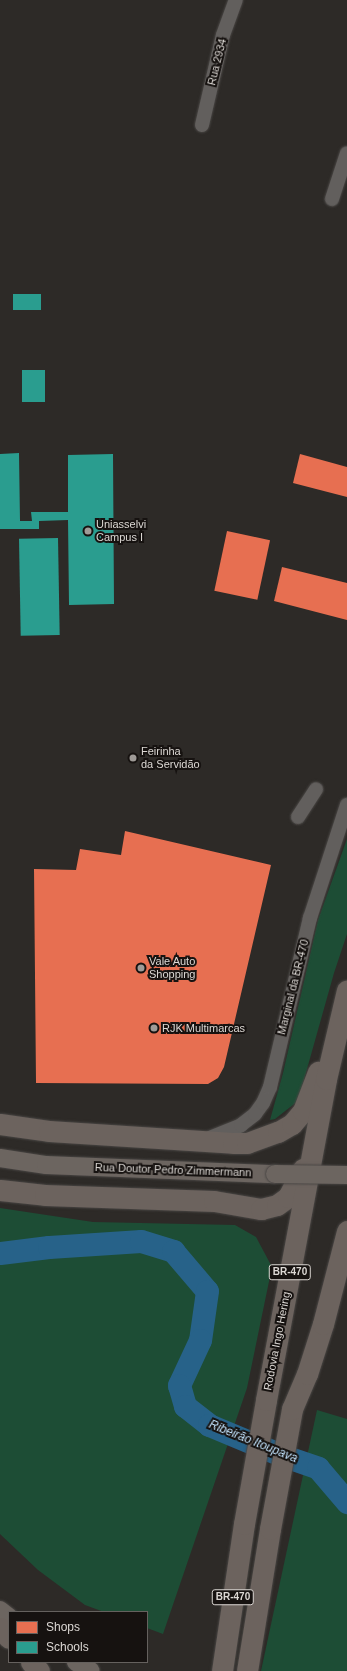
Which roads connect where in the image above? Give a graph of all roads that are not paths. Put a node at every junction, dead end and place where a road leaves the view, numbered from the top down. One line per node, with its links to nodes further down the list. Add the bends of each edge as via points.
1 (236, 0): 2 (street, Rua 2934, via 223,35)
2 (202, 125)
3 (347, 153): 4 (street)
4 (332, 199)
5 (316, 789): 7 (street)
6 (347, 805): 10 (street, Marginal da BR-470, via 310,918 270,1087 255,1114 241,1125)
7 (298, 817)
8 (346, 995): 10 (highway, via 303,1111 292,1124 247,1143); 11 (highway, Rodovia Ingo Hering / BR-470, via 326,1079)
9 (0, 1124): 10 (highway, via 49,1131)
10 (205, 1140)
11 (314, 1145): 14 (highway, via 288,1197 277,1205 261,1209 214,1201 45,1195); 24 (highway, Rodovia Ingo Hering / BR-470, via 244,1524)
12 (0, 1158): 13 (main road, Rua Doutor Pedro Zimmermann, bridge, via 46,1165)
13 (347, 1176)
14 (0, 1190)
15 (347, 1231): 25 (highway, BR-470, via 323,1324 307,1374 292,1409)
16 (0, 1610): 17 (main road)
17 (8, 1616)
18 (0, 1628): 19 (highway)
19 (8, 1637)
20 (32, 1663): 22 (highway)
21 (78, 1663): 23 (main road)
22 (39, 1671)
23 (90, 1671)
24 (222, 1671)
25 (247, 1671)

